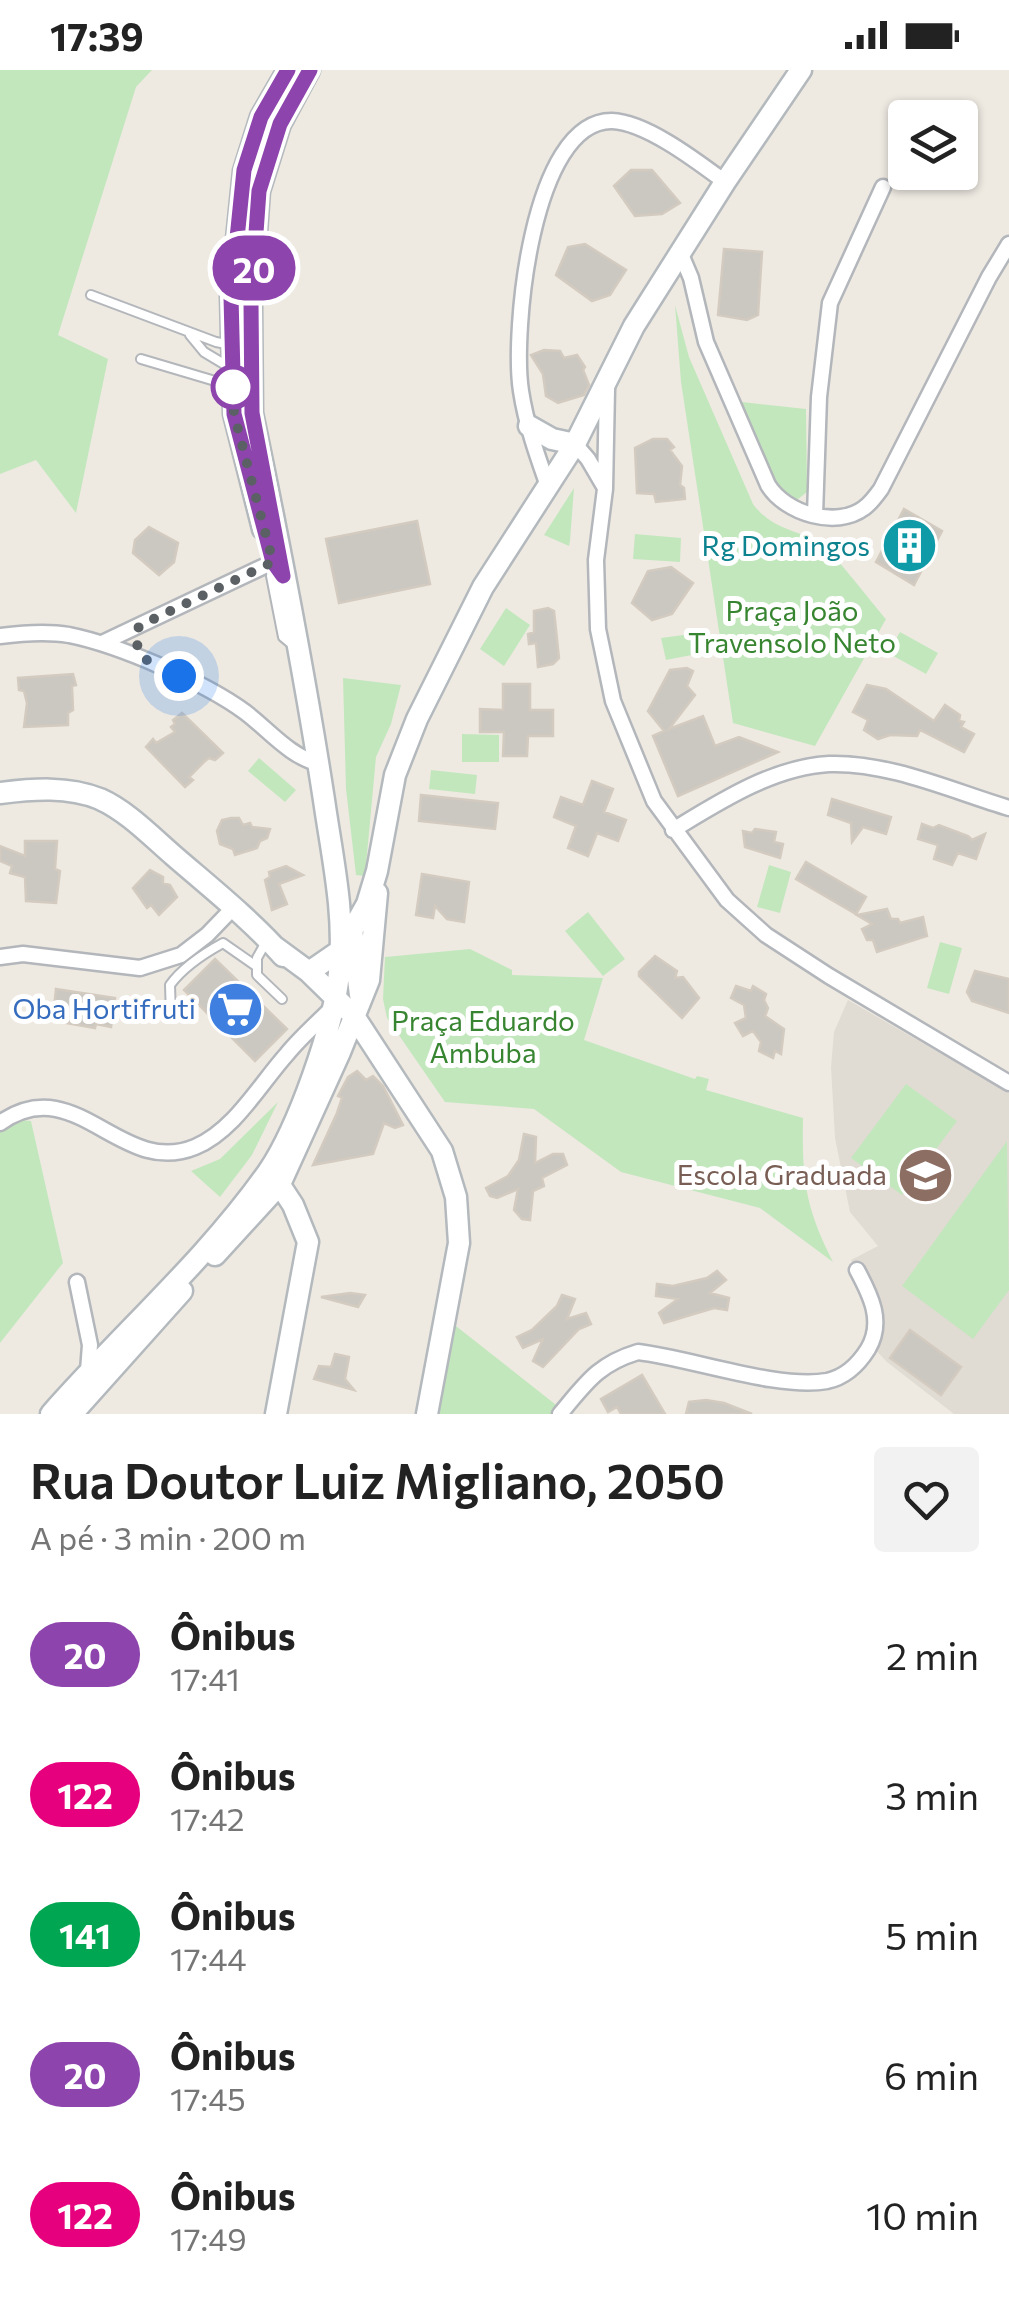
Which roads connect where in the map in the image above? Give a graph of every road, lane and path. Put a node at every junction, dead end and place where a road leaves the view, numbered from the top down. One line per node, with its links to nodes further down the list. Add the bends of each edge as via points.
1 (288, 70): 10 (main road, via 261,117 244,170)
2 (310, 70): 19 (main road, via 280,124 259,191 251,302 252,413)
3 (801, 70): 4 (main road)
4 (725, 182): 6 (main road); 14 (street, via 643,130 612,121 592,126 562,153 533,232 524,283 519,366)
5 (883, 187): 18 (street, via 830,303 818,397)
6 (680, 252): 13 (main road); 18 (street, via 706,342 768,486 787,506)
7 (1008, 252): 18 (street, via 881,490 854,514)
8 (91, 294): 9 (lane)
9 (187, 332): 10 (lane); 12 (lane)
10 (232, 344): 12 (main road)
11 (141, 359): 12 (lane)
12 (232, 377): 19 (main road, via 234,414)
13 (607, 383): 15 (main road); 17 (street)
14 (529, 426): 15 (main road); 16 (street)
15 (575, 444): 16 (main road); 17 (street)
16 (548, 486): 28 (main road, via 483,588 417,719 395,775)
17 (606, 489): 27 (street, via 596,560 603,663 628,745)
18 (815, 515)
19 (279, 565): 20 (street); 24 (main road)
20 (139, 626): 22 (street); 23 (street, via 136,642)
21 (0, 636): 22 (street, via 66,634)
22 (102, 644): 23 (street)
23 (146, 662): 24 (street, via 242,710 296,754)
24 (320, 764): 29 (main road)
25 (0, 793): 30 (main road, via 39,788 102,800)
26 (1009, 808): 27 (street, via 877,768 827,764 734,794)
27 (673, 830): 44 (street, via 727,900 766,934)
28 (377, 871): 31 (main road); 39 (main road, via 374,948)
29 (337, 900): 31 (main road); 33 (main road)
30 (234, 908): 32 (main road); 34 (street, via 181,955 140,968)
31 (352, 929): 33 (main road); 39 (main road)
32 (271, 944): 35 (lane); 36 (main road); 38 (main road)
33 (341, 950): 36 (main road); 38 (main road)
34 (0, 956)
35 (256, 966): 37 (lane); 40 (lane, via 223,943 170,985)
36 (309, 972): 38 (main road)
37 (282, 999)
38 (333, 1002): 39 (main road); 41 (main road); 42 (street)
39 (355, 1014): 41 (main road); 43 (main road); 43 (main road)
40 (171, 1016)
41 (331, 1050): 42 (street); 43 (main road); 46 (main road)
42 (288, 1053): 45 (street, via 239,1112 193,1148 143,1150 62,1108 23,1112)
43 (377, 1053): 54 (main road, via 442,1152 456,1197 459,1243)
44 (1009, 1083)
45 (0, 1123)
46 (275, 1177): 49 (main road); 50 (main road); 53 (main road, via 308,1242)
47 (857, 1270): 55 (street, via 876,1332 856,1366 839,1377 802,1382 638,1352 596,1372)
48 (78, 1282): 49 (street)
49 (88, 1371): 51 (main road)
50 (91, 1404): 52 (main road)
51 (51, 1414)
52 (72, 1414)
53 (276, 1414)
54 (428, 1414)
55 (560, 1414)

